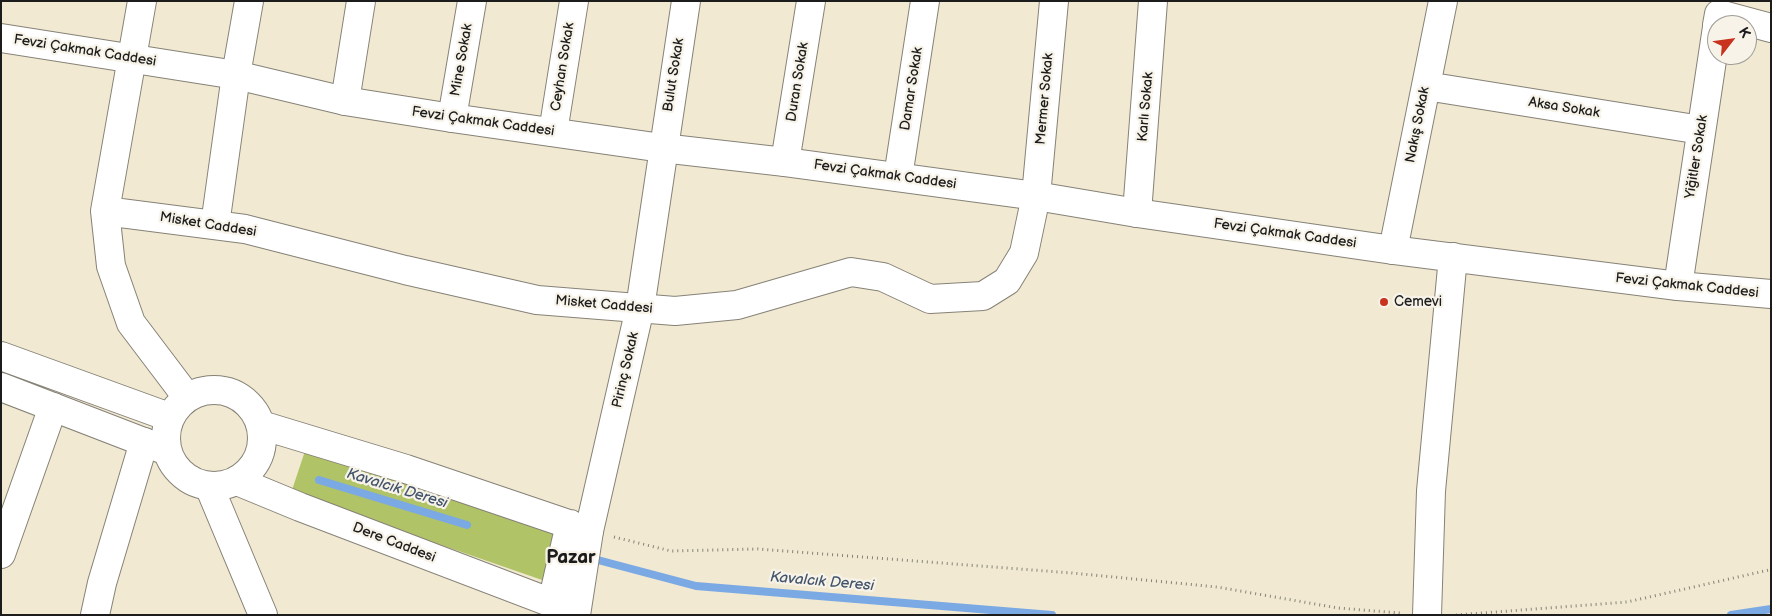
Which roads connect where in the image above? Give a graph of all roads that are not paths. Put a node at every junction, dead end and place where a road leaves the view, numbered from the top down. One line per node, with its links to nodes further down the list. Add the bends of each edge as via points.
1 (142, 1): 15 (street)
2 (249, 1): 17 (street)
3 (362, 1): 19 (street)
4 (472, 1): 20 (street, Mine Sokak)
5 (574, 1): 22 (street, Ceyhan Sokak)
6 (686, 1): 23 (street, Bulut Sokak)
7 (811, 1): 24 (street, Duran Sokak)
8 (926, 1): 25 (street, Damar Sokak)
9 (1054, 1): 26 (street, Mermer Sokak)
10 (1153, 1): 28 (street, Karlı Sokak)
11 (1443, 1): 18 (street, Nakış Sokak)
12 (1757, 24): 13 (street, Yiğitler Sokak)
13 (1771, 28)
14 (1, 38): 15 (street, Fevzi Çakmak Caddesi)
15 (131, 57): 17 (street, Fevzi Çakmak Caddesi); 27 (street)
16 (1711, 65): 21 (street, Yiğitler Sokak)
17 (236, 75): 19 (street, Fevzi Çakmak Caddesi); 29 (street)
18 (1426, 86): 21 (street, Aksa Sokak); 30 (street, Nakış Sokak)
19 (345, 101): 20 (street, Fevzi Çakmak Caddesi)
20 (452, 118): 22 (street, Fevzi Çakmak Caddesi)
21 (1701, 130): 32 (street, Yiğitler Sokak)
22 (553, 132): 23 (street, Fevzi Çakmak Caddesi)
23 (662, 148): 24 (street, Fevzi Çakmak Caddesi); 34 (street, Pirinç Sokak)
24 (785, 162): 25 (street, Fevzi Çakmak Caddesi)
25 (898, 177): 26 (street, Fevzi Çakmak Caddesi)
26 (1036, 196): 28 (street, Fevzi Çakmak Caddesi); 34 (street, Misket Caddesi, via 1024,252 1007,281 983,296 930,299 883,277 851,272 737,305 675,311)
27 (105, 211): 29 (street, Misket Caddesi); 37 (street, via 111,266 131,323)
28 (1137, 213): 30 (street, Fevzi Çakmak Caddesi)
29 (215, 225): 34 (street, Misket Caddesi, via 244,229 538,300)
30 (1393, 250): 31 (street, Fevzi Çakmak Caddesi)
31 (1453, 257): 32 (street, Fevzi Çakmak Caddesi); 46 (street)
32 (1678, 286): 33 (street, Fevzi Çakmak Caddesi)
33 (1771, 294)
34 (640, 308): 44 (street, Pirinç Sokak)
35 (1, 356): 39 (street)
36 (1, 387): 38 (street)
37 (187, 397): 39 (street); 40 (street, via 216,389 231,392 254,411)
38 (52, 407): 41 (street); 45 (street)
39 (169, 416): 41 (street, via 166,436)
40 (261, 425): 42 (street, via 258,457 250,471); 44 (street)
41 (156, 446): 43 (street, via 183,475); 48 (street, via 102,583)
42 (237, 481): 43 (street); 47 (street, Dere Caddesi)
43 (209, 486): 49 (street)
44 (580, 527): 47 (street, Dere Caddesi)
45 (1, 554)
46 (1419, 607)
47 (568, 611)
48 (95, 615)
49 (263, 615)

